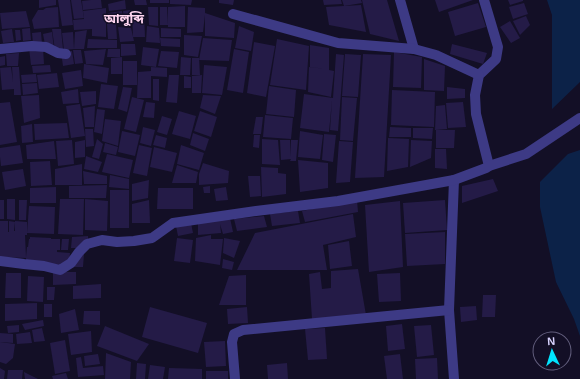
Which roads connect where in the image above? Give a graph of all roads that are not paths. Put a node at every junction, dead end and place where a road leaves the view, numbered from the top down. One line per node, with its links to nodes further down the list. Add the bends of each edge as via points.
1 (400, 0): 5 (street)
2 (484, 0): 7 (street, via 498,47 496,59)
3 (233, 14): 5 (street, via 338,43)
4 (0, 49): 6 (street, via 46,47 58,54)
5 (414, 49): 7 (street, via 436,55)
6 (66, 54)
7 (479, 75): 9 (street, via 475,95 476,114)
8 (580, 118): 9 (street, via 526,154)
9 (489, 166): 10 (street)
10 (454, 180): 11 (street, via 338,201 174,223 152,238 117,242 102,240 87,244 71,263 60,270); 12 (street)
11 (0, 260)
12 (449, 310): 13 (street, via 243,330 234,334 232,342); 14 (street)
13 (235, 379)
14 (454, 379)

